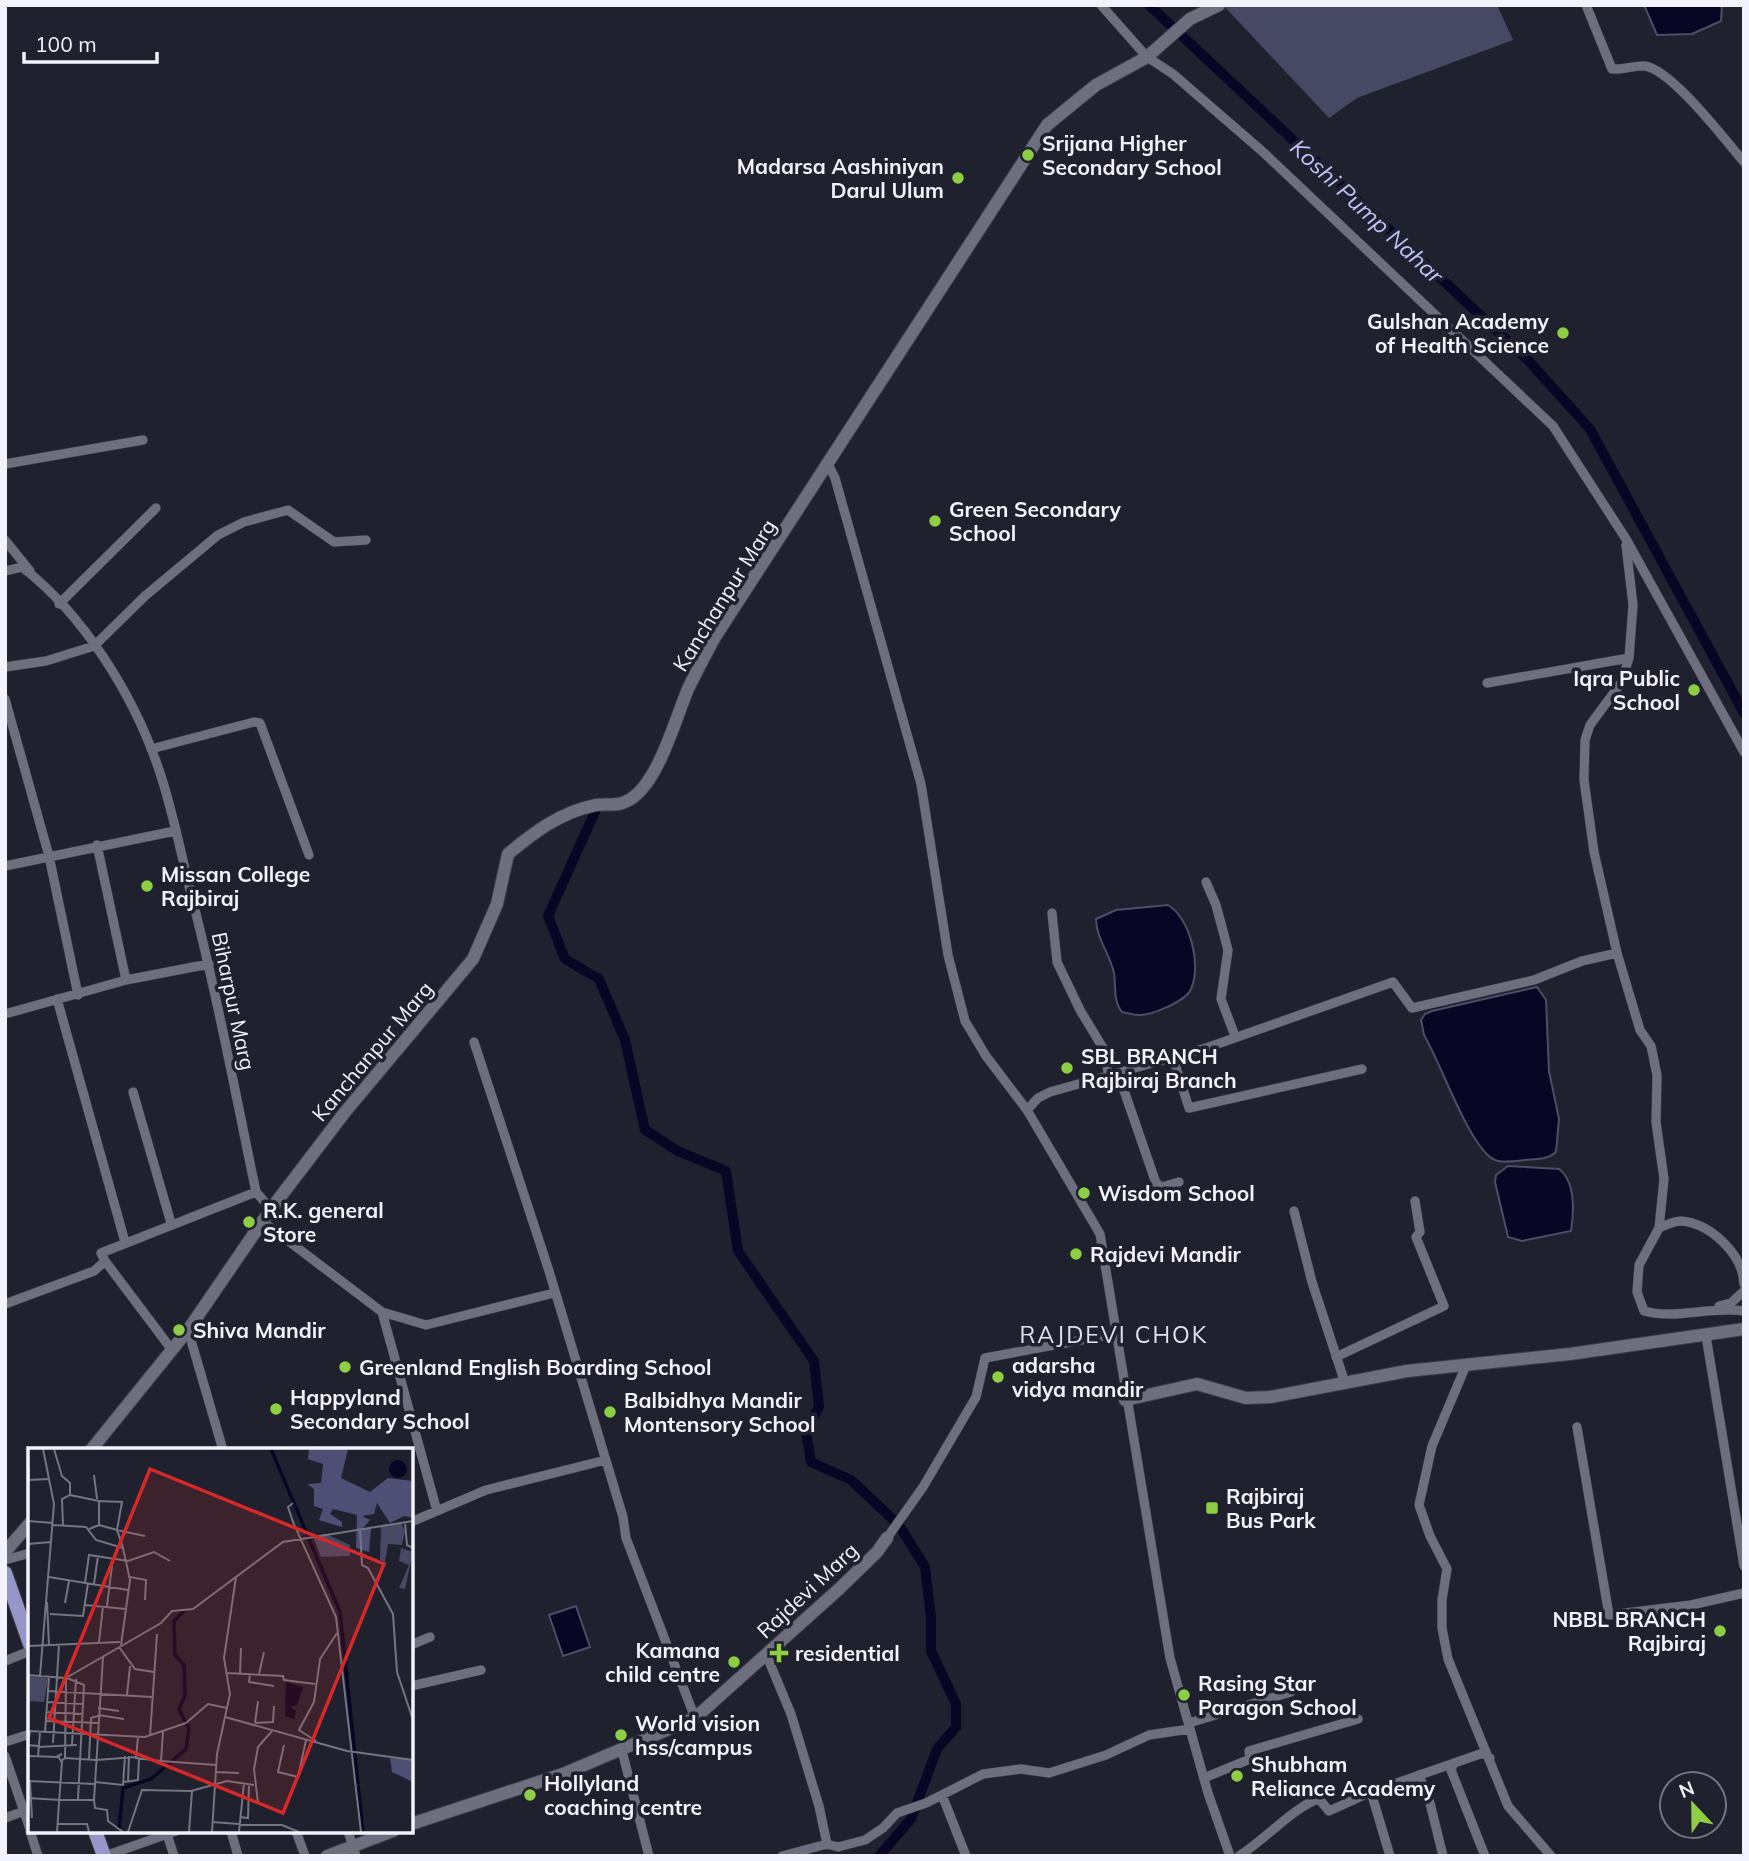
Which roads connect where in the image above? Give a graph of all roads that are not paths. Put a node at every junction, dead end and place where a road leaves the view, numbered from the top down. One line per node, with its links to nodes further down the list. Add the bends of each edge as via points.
1 (1101, 5): 4 (street)
2 (1219, 5): 4 (main road, Kanchanpur Marg, via 1190,19)
3 (1586, 5): 5 (street, via 1612,69 1648,66 1658,71 1683,92)
4 (1147, 57): 8 (main road, Kanchanpur Marg, via 1096,85 1047,125); 12 (street, via 1263,152 1522,393 1553,426)
5 (1744, 162)
6 (142, 440): 7 (street)
7 (5, 464)
8 (828, 464): 42 (street, via 921,784 948,955 962,1010 986,1056); 46 (main road, Kanchanpur Marg, via 715,637 643,788 629,801 598,805 548,822 508,854 497,904 473,958)
9 (156, 508): 15 (street)
10 (5, 540): 14 (street, Biharpur Marg)
11 (366, 540): 16 (street, via 334,542 288,510 244,522 190,557)
12 (1626, 540): 17 (street, via 1633,604); 22 (street)
13 (5, 571): 14 (street, via 22,567)
14 (33, 575): 15 (street, Biharpur Marg)
15 (59, 604): 16 (street, Biharpur Marg)
16 (94, 646): 18 (street, via 46,661); 21 (street, Biharpur Marg)
17 (1629, 658): 19 (street); 30 (street, via 1621,683 1590,725 1584,780 1594,852)
18 (5, 667)
19 (1488, 683)
20 (5, 699): 26 (street)
21 (151, 749): 23 (street, Biharpur Marg); 25 (street, via 260,723)
22 (1744, 752)
23 (175, 831): 24 (street); 31 (street, Biharpur Marg)
24 (97, 845): 26 (street); 32 (street)
25 (309, 855)
26 (49, 856): 27 (street); 33 (street)
27 (5, 866)
28 (1206, 882): 36 (street, via 1228,950 1221,999)
29 (1052, 913): 40 (street, via 1057,962)
30 (1617, 953): 36 (street, via 1534,980 1412,1008 1393,982); 50 (street, via 1657,1075 1656,1122 1664,1179)
31 (209, 964): 32 (street); 44 (street, Biharpur Marg)
32 (126, 980): 33 (street)
33 (78, 995): 34 (street)
34 (57, 999): 35 (street); 51 (street)
35 (5, 1014)
36 (1235, 1036): 38 (street)
37 (474, 1042): 55 (street)
38 (1173, 1058): 39 (street, via 1189,1108); 40 (street)
39 (1362, 1069)
40 (1113, 1075): 42 (street, via 1049,1092); 43 (street, via 1156,1184 1163,1187)
41 (133, 1092): 49 (street)
42 (1027, 1110): 62 (street, via 1100,1234)
43 (1179, 1182)
44 (256, 1192): 46 (street, Biharpur Marg); 49 (street)
45 (1415, 1201): 65 (street, via 1420,1232 1416,1237 1444,1306)
46 (271, 1209): 48 (main road, Kanchanpur Marg)
47 (1294, 1211): 65 (street)
48 (262, 1221): 58 (street); 61 (main road, Kanchanpur Marg)
49 (171, 1223): 51 (street)
50 (1660, 1228): 53 (street, via 1678,1221 1703,1226 1721,1240 1743,1274); 59 (street, via 1639,1265 1637,1292 1644,1311 1657,1315)
51 (125, 1242): 52 (street, via 101,1253)
52 (105, 1261): 56 (street, via 94,1271); 64 (street)
53 (1744, 1284)
54 (1744, 1291): 59 (street, via 1731,1303)
55 (554, 1293): 58 (street, via 426,1325); 72 (street)
56 (5, 1304)
57 (1744, 1311): 59 (street)
58 (382, 1312): 73 (street)
59 (1689, 1312)
60 (1744, 1329): 63 (main road)
61 (188, 1330): 64 (main road, Kanchanpur Marg); 71 (street)
62 (1114, 1334): 68 (street); 76 (street, via 985,1359 976,1397)
63 (1706, 1336): 66 (main road); 80 (street)
64 (172, 1350): 70 (main road, Kanchanpur Marg)
65 (1336, 1357): 67 (street)
66 (1467, 1363): 67 (main road); 99 (street, via 1432,1447 1419,1505 1447,1569 1442,1600 1448,1659)
67 (1345, 1383): 68 (main road, via 1258,1398 1197,1384)
68 (1125, 1400): 94 (street, via 1170,1658)
69 (1577, 1427): 82 (street, via 1609,1615)
70 (92, 1448)
71 (222, 1448)
72 (606, 1460): 73 (street, via 486,1490); 92 (street, via 626,1538)
73 (437, 1511): 74 (street)
74 (413, 1521)
75 (28, 1525): 77 (main road)
76 (887, 1538): 87 (main road, Rajdevi Marg, via 839,1589)
77 (5, 1552)
78 (28, 1554): 79 (street)
79 (5, 1560)
80 (1744, 1566)
81 (5, 1573): 84 (main road)
82 (1744, 1593)
83 (430, 1637): 85 (street)
84 (28, 1638)
85 (413, 1644)
86 (28, 1652): 88 (street)
87 (766, 1654): 92 (main road, Rajdevi Marg); 116 (street, via 791,1714)
88 (5, 1661)
89 (481, 1670): 90 (street)
90 (413, 1686)
91 (1291, 1692): 94 (street)
92 (695, 1718): 97 (main road, Rajdevi Marg)
93 (1358, 1719): 102 (street, via 1249,1751 1250,1759)
94 (1189, 1726): 102 (street); 104 (street, via 1149,1735 1107,1755 1049,1773 1021,1769 983,1774)
95 (28, 1735): 96 (street)
96 (5, 1742)
97 (622, 1751): 107 (main road, Rajdevi Marg); 124 (street)
98 (5, 1756): 105 (street)
99 (1491, 1759): 100 (street, via 1483,1753); 132 (street, via 1508,1806)
100 (1454, 1763): 101 (street); 131 (street, via 1451,1770)
101 (1419, 1775): 103 (street); 130 (street)
102 (1204, 1778): 127 (street)
103 (1371, 1792): 128 (street, via 1329,1811 1320,1799 1307,1801); 129 (street)
104 (942, 1795): 116 (street, via 897,1813 865,1840 838,1847); 126 (street)
105 (27, 1810): 106 (street)
106 (5, 1818)
107 (413, 1823)
108 (31, 1833): 118 (street)
109 (96, 1833): 119 (main road)
110 (166, 1833): 119 (street)
111 (169, 1833): 120 (street)
112 (232, 1833): 121 (street)
113 (297, 1833): 122 (street)
114 (349, 1833): 117 (street)
115 (389, 1833): 117 (main road)
116 (827, 1844): 125 (street)
117 (355, 1851): 123 (main road)
118 (38, 1856)
119 (104, 1856)
120 (174, 1856)
121 (238, 1856)
122 (305, 1856)
123 (327, 1856)
124 (649, 1856)
125 (782, 1856)
126 (967, 1856)
127 (1230, 1856)
128 (1239, 1856)
129 (1390, 1856)
130 (1443, 1856)
131 (1485, 1856)
132 (1552, 1856)

